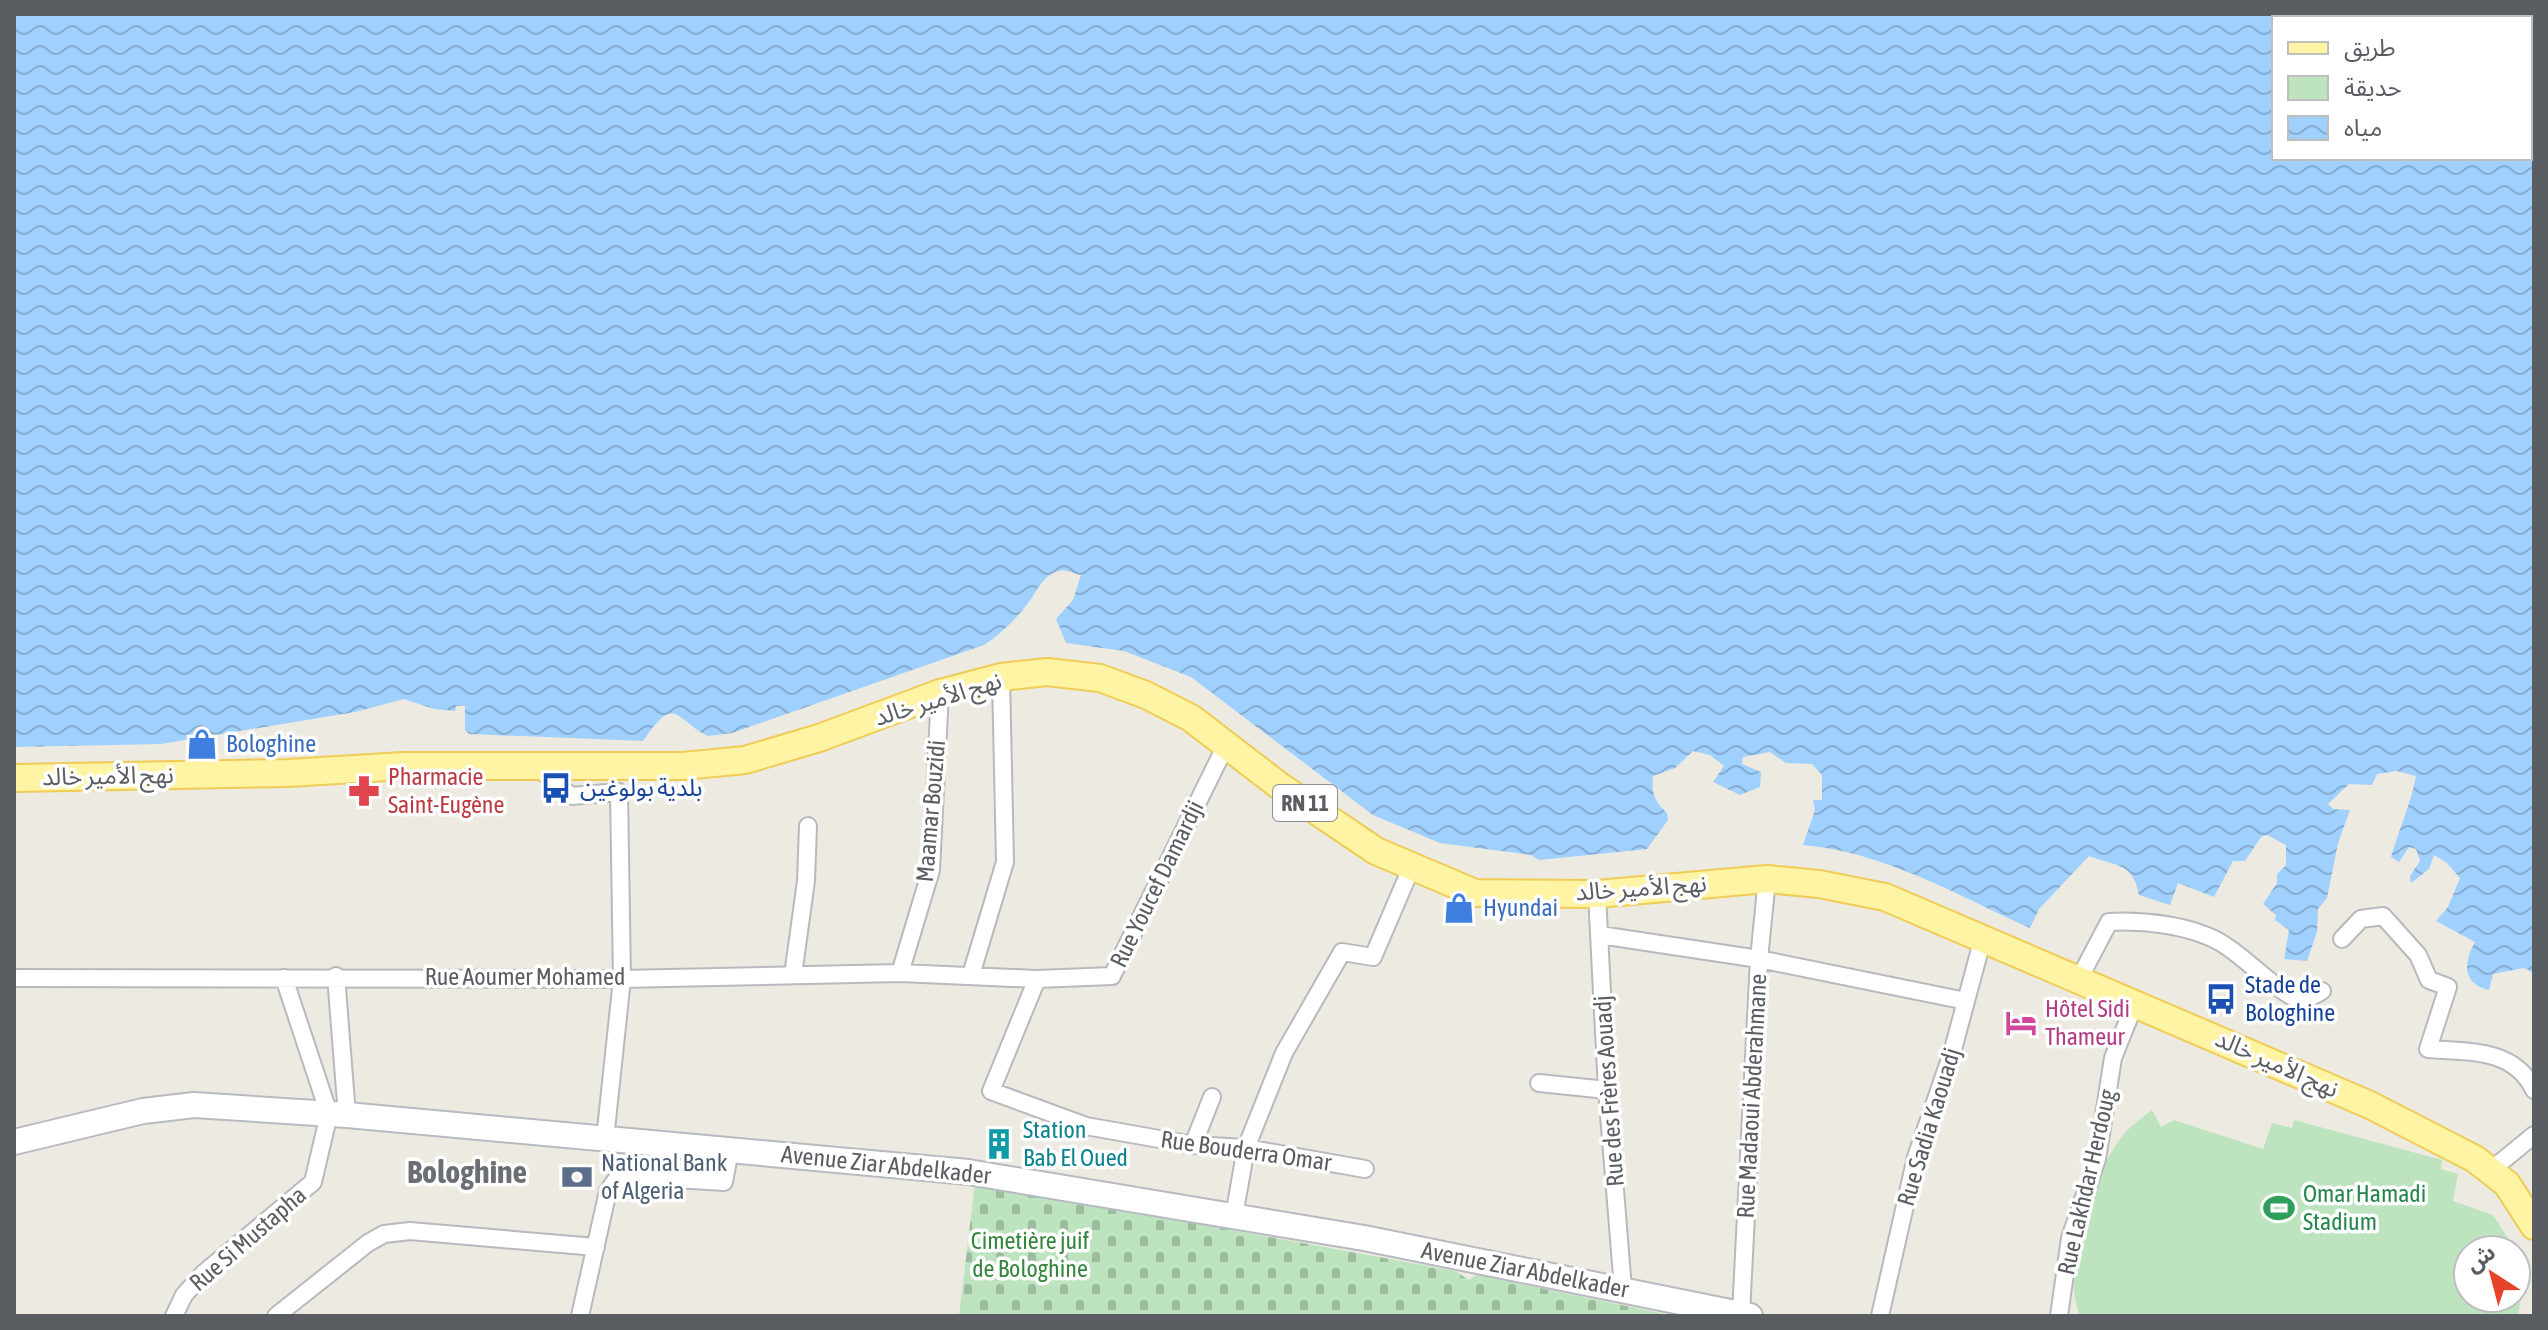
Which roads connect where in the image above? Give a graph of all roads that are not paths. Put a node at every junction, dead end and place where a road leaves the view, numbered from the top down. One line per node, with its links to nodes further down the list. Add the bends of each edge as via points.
1 (1001, 677): 2 (main road, نهج الأمير خالد / RN 11); 3 (main road, نهج الأمير خالد / RN 11, via 1047,672 1100,678 1179,712); 16 (street, via 1005,862)
2 (940, 693): 4 (main road, نهج الأمير خالد / RN 11, via 745,760 683,766); 14 (street, Maamar Bouzidi, via 931,870)
3 (1226, 745): 7 (main road, نهج الأمير خالد / RN 11, via 1376,851); 21 (street, Rue Youcef Damardji, via 1112,976)
4 (535, 765): 5 (main road, نهج الأمير خالد / RN 11); 20 (street, via 571,796 619,792)
5 (14, 778)
6 (808, 826): 15 (street)
7 (1412, 866): 9 (main road, نهج الأمير خالد / RN 11, via 1475,893); 35 (street, via 1373,957 1342,952 1284,1053)
8 (1767, 879): 9 (main road, نهج الأمير خالد / RN 11); 11 (main road, نهج الأمير خالد / RN 11, via 1885,897); 13 (street, Rue Madaoui Abderahmane)
9 (1597, 894): 10 (street, Rue des Frères Aouadj)
10 (1600, 935): 13 (street); 27 (street, Rue des Frères Aouadj)
11 (1983, 938): 22 (main road, نهج الأمير خالد / RN 11); 24 (street, Rue Sadia Kaouadj)
12 (2342, 939): 28 (street, via 2361,919 2383,916 2418,955 2429,980 2448,987 2428,1049 2490,1054 2518,1065)
13 (1759, 959): 24 (street); 43 (street, Rue Madaoui Abderahmane)
14 (900, 973): 15 (street, Rue Aoumer Mohamed); 16 (street, Rue Aoumer Mohamed)
15 (793, 975): 20 (street, Rue Aoumer Mohamed)
16 (971, 975): 21 (street, Rue Aoumer Mohamed)
17 (336, 976): 19 (street, Rue Aoumer Mohamed); 20 (street, Rue Aoumer Mohamed); 30 (street)
18 (14, 978): 19 (street, Rue Aoumer Mohamed)
19 (284, 978): 30 (street)
20 (622, 979): 32 (street)
21 (1037, 979): 34 (street, Rue Bouderra Omar, via 991,1091 1086,1126)
22 (2079, 979): 23 (street, via 2109,922 2135,921 2223,944 2277,990 2302,1002); 25 (main road, نهج الأمير خالد / RN 11)
23 (2322, 991)
24 (1966, 1001): 47 (street, Rue Sadia Kaouadj, via 1916,1157)
25 (2135, 1003): 38 (main road, نهج الأمير خالد / RN 11, via 2370,1105); 48 (street, Rue Lakhdar Herdoug, via 2113,1058 2097,1159 2070,1238)
26 (1539, 1083): 27 (street)
27 (1607, 1090): 42 (street, Rue des Frères Aouadj)
28 (2534, 1090)
29 (1212, 1097): 34 (street)
30 (338, 1114): 32 (main road, Avenue Ziar Abdelkader); 33 (main road, Avenue Ziar Abdelkader, via 194,1105 143,1111); 44 (street, Rue Si Mustapha, via 313,1182 204,1273)
31 (2534, 1135): 38 (street)
32 (605, 1139): 36 (main road, Avenue Ziar Abdelkader)
33 (14, 1142)
34 (1193, 1145): 35 (street, Rue Bouderra Omar)
35 (1246, 1148): 37 (street, Rue Bouderra Omar); 39 (street)
36 (730, 1150): 39 (main road, Avenue Ziar Abdelkader, via 968,1172); 41 (street, via 724,1182 627,1176 615,1181)
37 (1365, 1169)
38 (2490, 1171): 40 (main road, نهج الأمير خالد / RN 11, via 2507,1184)
39 (1234, 1216): 42 (main road, Avenue Ziar Abdelkader)
40 (2534, 1226)
41 (596, 1247): 45 (street, via 410,1231 384,1234); 46 (street)
42 (1623, 1289): 43 (main road, Avenue Ziar Abdelkader)
43 (1746, 1315)
44 (174, 1316)
45 (276, 1316)
46 (580, 1316)
47 (1880, 1316)
48 (2059, 1316)

